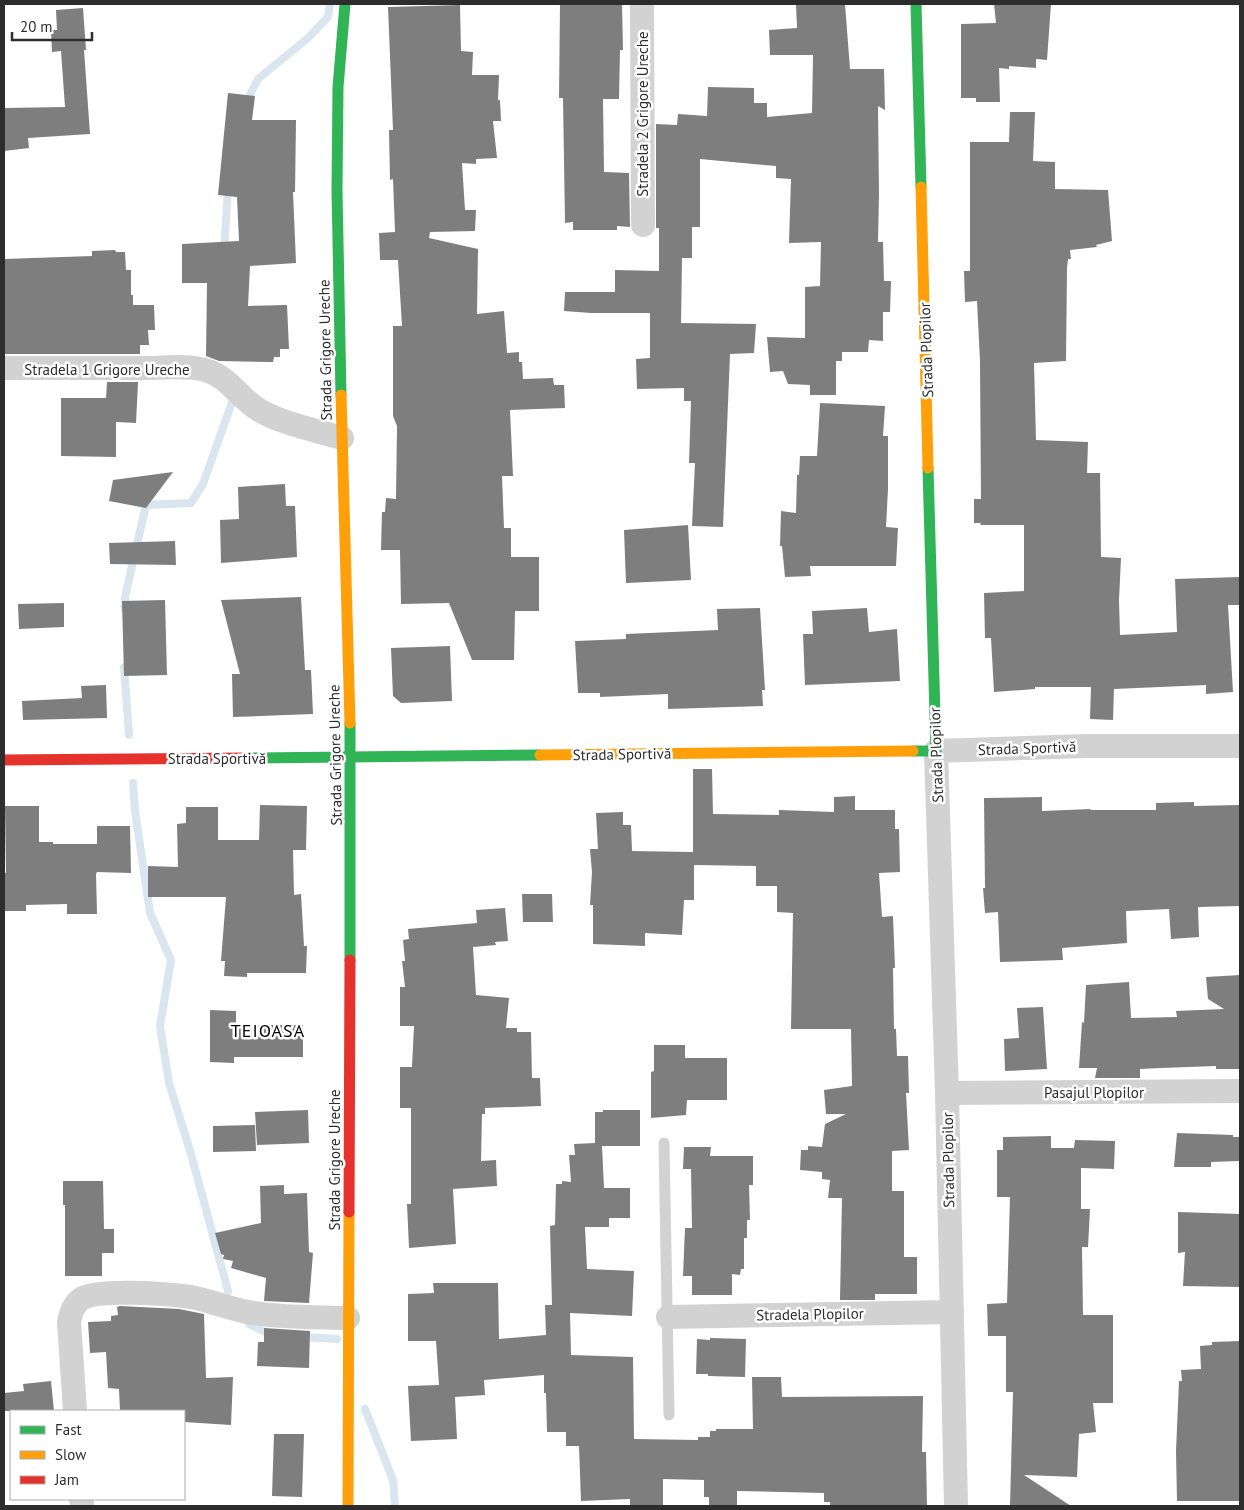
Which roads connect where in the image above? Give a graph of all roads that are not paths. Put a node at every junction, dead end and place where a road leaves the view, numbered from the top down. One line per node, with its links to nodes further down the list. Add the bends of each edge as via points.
1 (345, 4): 6 (street, Strada Grigore Ureche, via 338,96)
2 (642, 4): 4 (street, Stradela 2 Grigore Ureche)
3 (916, 4): 8 (street, Strada Plopilor)
4 (642, 225)
5 (4, 368): 6 (street, Stradela 1 Grigore Ureche, via 204,370 228,382 261,411)
6 (342, 438): 9 (street, Strada Grigore Ureche)
7 (1240, 746): 8 (street, Strada Sportivă, via 1085,746)
8 (936, 751): 9 (street, Strada Sportivă); 12 (street, Strada Plopilor)
9 (351, 757): 10 (street, Strada Sportivă); 16 (street, Strada Grigore Ureche)
10 (4, 760)
11 (1240, 1091): 12 (street, Pasajul Plopilor)
12 (947, 1093): 14 (street, Strada Plopilor)
13 (664, 1143): 15 (lane)
14 (952, 1312): 15 (street, Stradela Plopilor); 20 (street, Strada Plopilor)
15 (668, 1317): 18 (lane)
16 (348, 1318): 17 (street, via 252,1313 190,1297 97,1294 82,1298 71,1311 68,1322); 19 (street, Strada Grigore Ureche)
17 (75, 1410)
18 (669, 1415)
19 (348, 1506)
20 (956, 1506)

